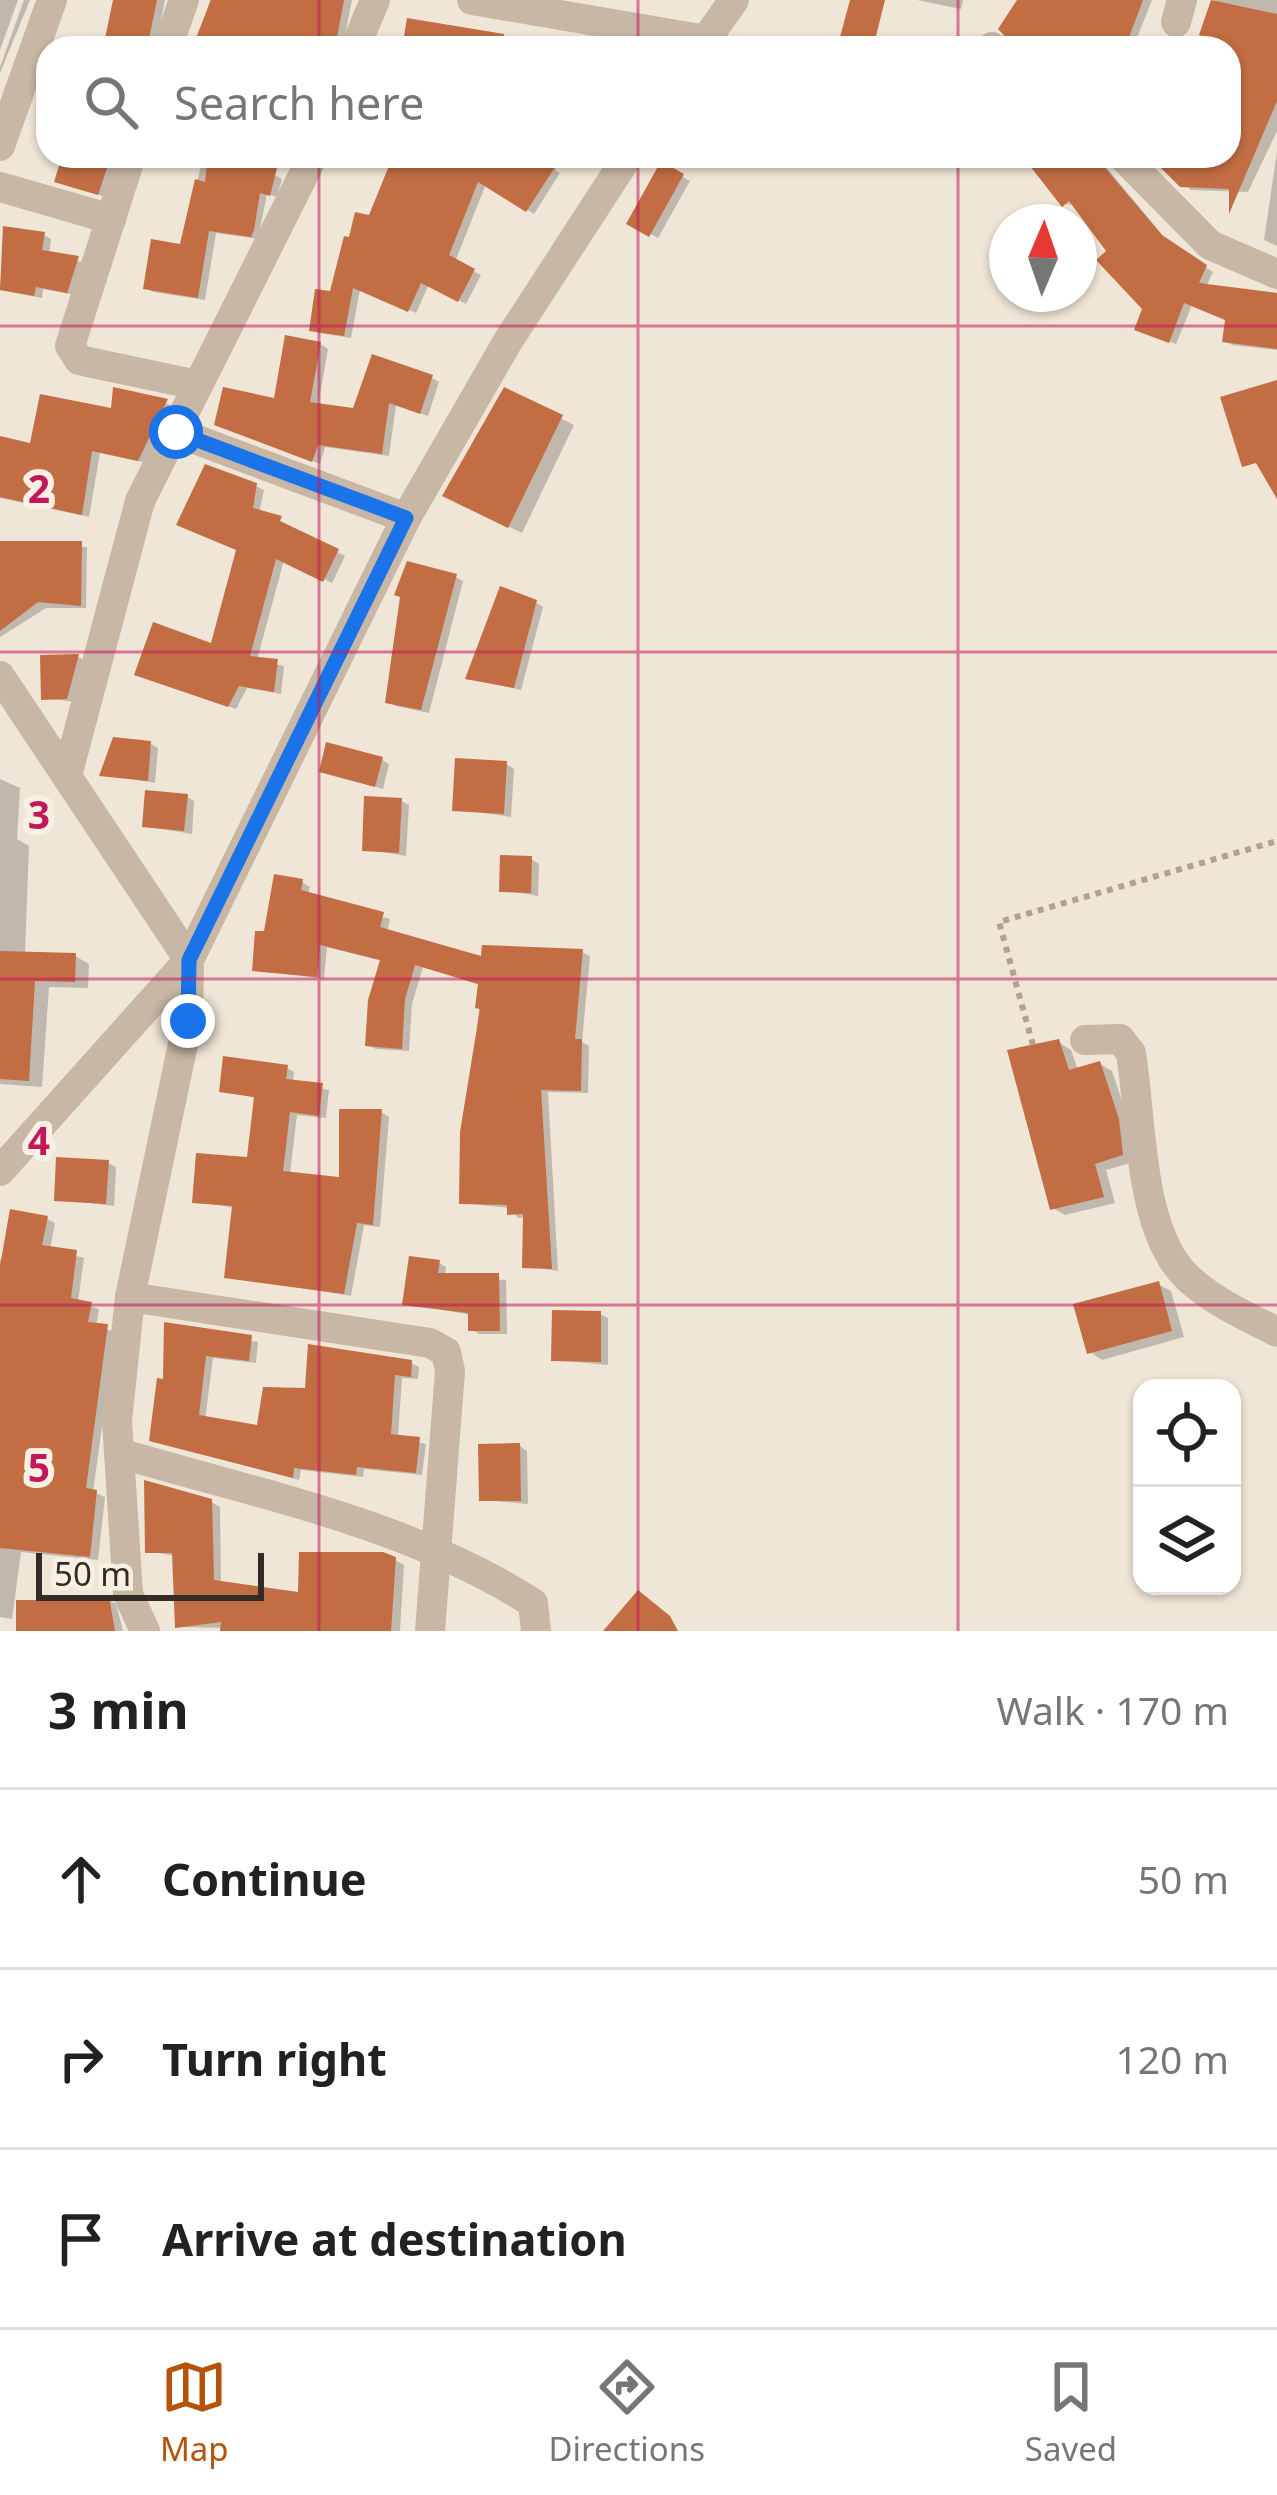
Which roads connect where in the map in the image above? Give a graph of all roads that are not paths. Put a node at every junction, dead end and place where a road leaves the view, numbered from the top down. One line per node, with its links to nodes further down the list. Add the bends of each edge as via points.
1 (52, 0): 6 (street)
2 (184, 0): 7 (street)
3 (375, 0): 8 (street)
4 (472, 0): 9 (street)
5 (734, 0): 10 (street)
6 (39, 36)
7 (171, 36)
8 (361, 36)
9 (661, 36)
10 (709, 36)
11 (36, 45): 12 (street)
12 (0, 146)
13 (127, 168): 18 (street)
14 (307, 168): 20 (street)
15 (620, 168): 22 (street)
16 (1134, 168): 19 (street, via 1210,244)
17 (0, 188): 18 (street)
18 (111, 219): 20 (street, via 70,346 80,360)
19 (1277, 274)
20 (197, 385): 21 (street)
21 (176, 432): 22 (street); 24 (street, via 140,501)
22 (406, 518): 25 (street)
23 (0, 676): 24 (street)
24 (68, 772): 25 (street)
25 (189, 960): 27 (street); 28 (street, via 188,1021)
26 (1085, 1040): 29 (street, via 1120,1039 1131,1053 1158,1235 1185,1276)
27 (0, 1171)
28 (130, 1297): 30 (street); 31 (street, via 430,1343 446,1352)
29 (1277, 1332)
30 (119, 1453): 31 (street, via 392,1533); 32 (street, via 128,1594)
31 (432, 1554): 33 (street); 34 (street, via 533,1603)
32 (146, 1631)
33 (430, 1631)
34 (536, 1631)

